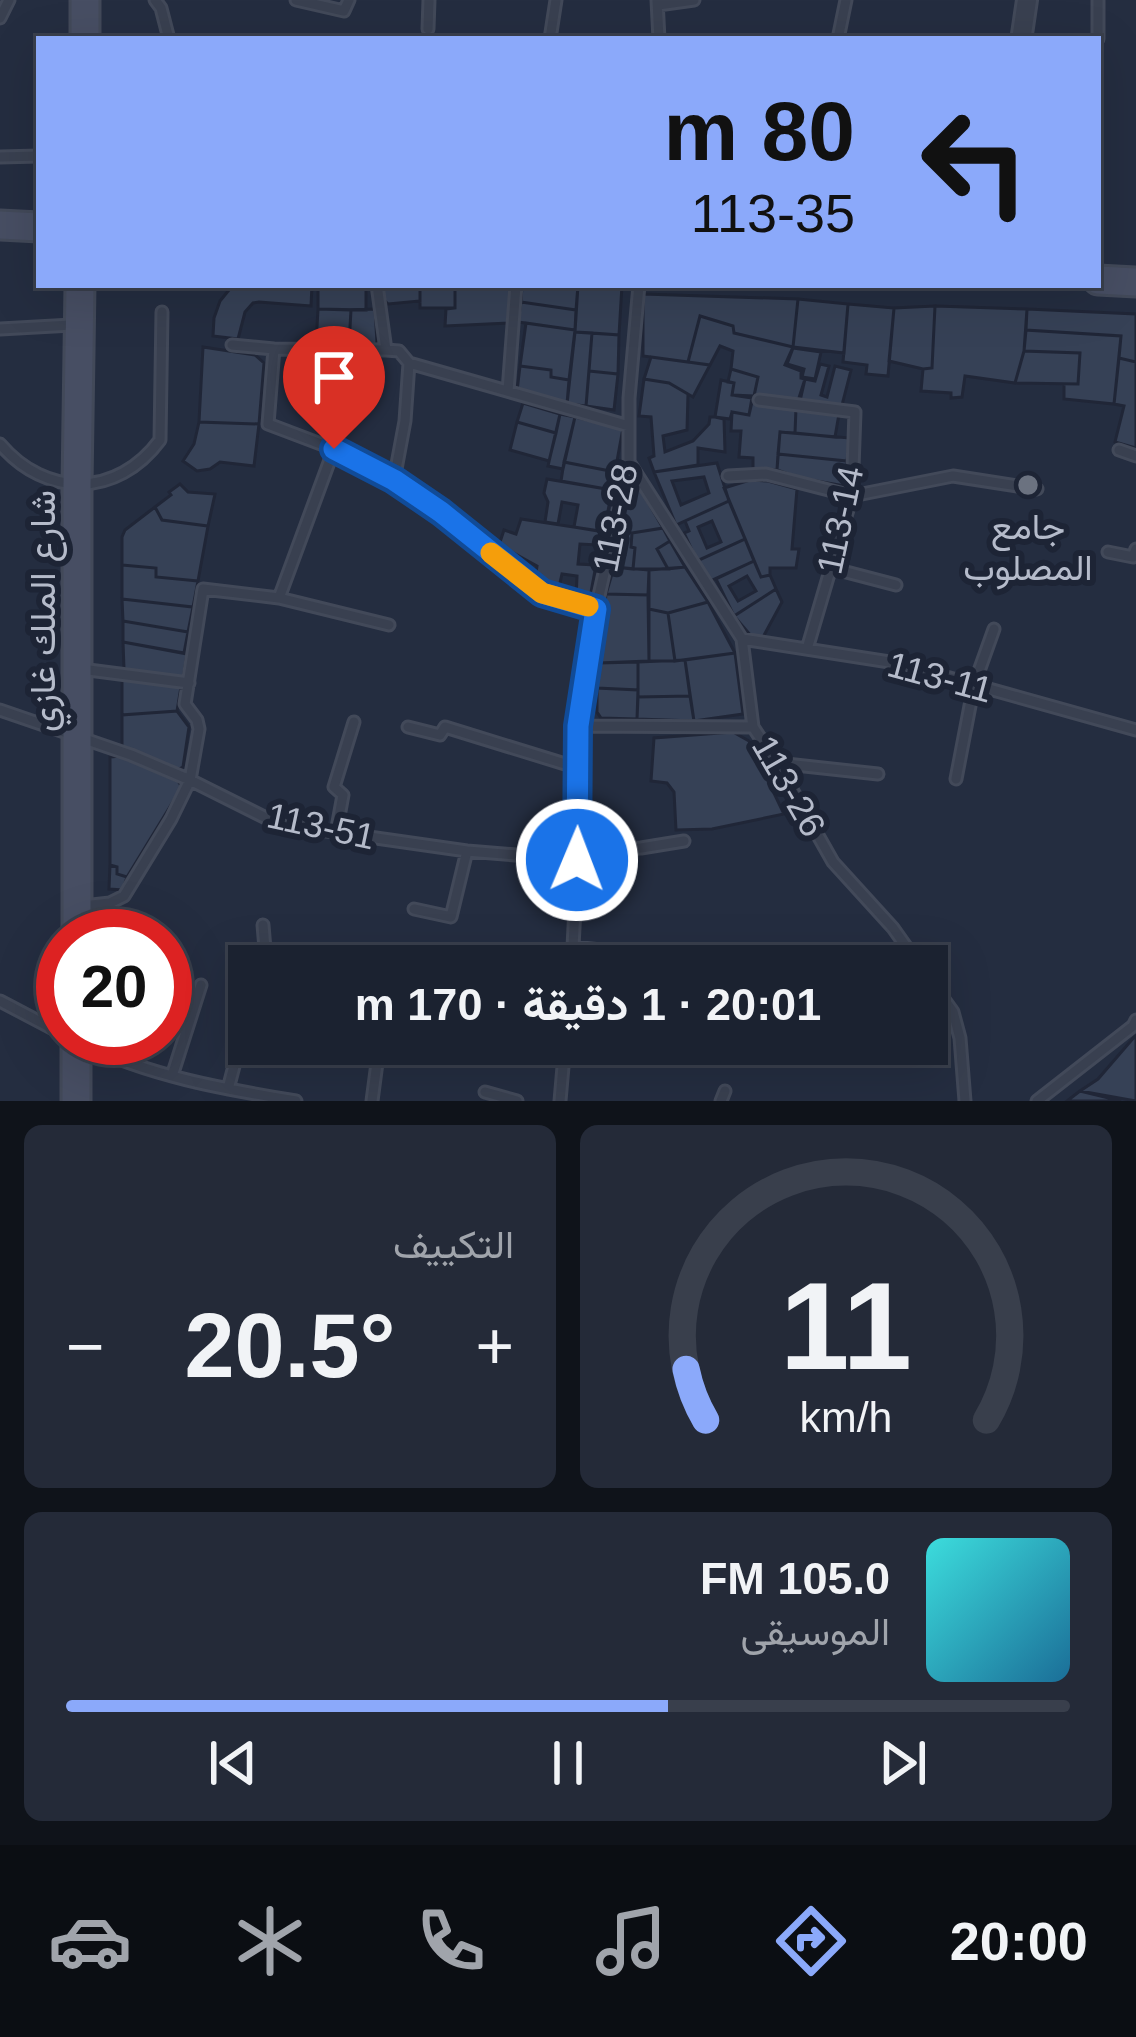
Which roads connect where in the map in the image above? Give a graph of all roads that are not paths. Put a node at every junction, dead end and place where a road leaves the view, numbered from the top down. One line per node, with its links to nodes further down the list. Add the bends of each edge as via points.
1 (9, 0): 13 (lane)
2 (86, 0): 16 (street)
3 (155, 0): 17 (lane)
4 (296, 0): 12 (lane)
5 (429, 0): 14 (lane)
6 (556, 0): 18 (lane)
7 (694, 0): 11 (lane)
8 (846, 0): 20 (lane)
9 (1027, 0): 15 (street)
10 (1098, 0): 21 (lane)
11 (657, 3): 19 (lane)
12 (346, 6)
13 (0, 18)
14 (428, 29)
15 (1022, 34)
16 (85, 36)
17 (168, 36)
18 (550, 36)
19 (659, 36)
20 (839, 36)
21 (1098, 36)
22 (36, 156): 23 (lane)
23 (0, 157)
24 (0, 224): 25 (street)
25 (36, 227)
26 (1101, 280): 27 (street)
27 (1136, 282)
28 (80, 288): 33 (street, شارع الملك غازي)
29 (377, 288): 37 (lane)
30 (516, 288): 39 (lane)
31 (639, 288): 41 (lane, 113-28)
32 (162, 312): 49 (lane, via 160,440 125,473)
33 (80, 325): 34 (lane); 49 (street, شارع الملك غازي)
34 (0, 329)
35 (232, 345): 36 (lane)
36 (274, 349): 37 (lane); 43 (lane, via 268,424)
37 (386, 350): 38 (lane)
38 (409, 363): 39 (lane); 48 (lane)
39 (508, 391): 41 (lane)
40 (760, 400): 51 (lane, 113-14, via 855,412)
41 (629, 426): 46 (lane, 113-28)
42 (0, 444): 49 (lane, via 26,469)
43 (334, 449): 48 (lane); 56 (lane)
44 (1119, 449): 45 (lane)
45 (1136, 456)
46 (629, 461): 57 (lane, 113-28); 60 (lane, 113-26)
47 (728, 476): 51 (lane, via 766,473)
48 (394, 480): 57 (lane, via 542,593)
49 (77, 485): 62 (street, شارع الملك غازي)
50 (1036, 489): 51 (lane, via 953,476)
51 (852, 496): 54 (lane, 113-14)
52 (1136, 549): 53 (lane, via 1133,557)
53 (1108, 552)
54 (831, 568): 55 (lane); 61 (lane, 113-14)
55 (896, 585)
56 (279, 598): 58 (lane); 63 (lane, via 203,589)
57 (596, 609): 67 (lane, 113-28)
58 (389, 625)
59 (994, 629): 64 (lane)
60 (742, 639): 61 (lane, 113-11); 69 (lane, 113-26)
61 (807, 649): 64 (lane, 113-11)
62 (78, 668): 63 (lane); 71 (street, شارع الملك غازي)
63 (189, 683): 76 (lane, via 185,704 200,729)
64 (974, 685): 70 (lane, 113-11); 75 (lane)
65 (0, 710): 71 (lane, 113-51)
66 (354, 722): 77 (lane, via 334,787 343,795)
67 (578, 726): 69 (lane); 73 (lane, 113-28)
68 (408, 727): 73 (lane, via 440,735 445,727)
69 (753, 727): 72 (lane, 113-26)
70 (1136, 730)
71 (79, 737): 76 (lane, 113-51); 81 (street, شارع الملك غازي)
72 (777, 764): 74 (lane); 86 (lane, 113-26, via 833,862)
73 (578, 768): 80 (lane, 113-28)
74 (878, 774)
75 (956, 779)
76 (190, 780): 77 (lane, 113-51, via 278,824); 81 (lane, via 124,896)
77 (337, 833): 79 (lane, 113-51)
78 (684, 841): 80 (lane, 113-51)
79 (467, 851): 80 (lane, 113-51); 82 (lane, via 451,917)
80 (578, 855): 85 (lane, 113-28)
81 (77, 906)
82 (414, 909)
83 (263, 925): 84 (lane)
84 (265, 945)
85 (573, 945)
86 (905, 945)
87 (201, 985): 97 (lane)
88 (0, 1001): 90 (lane)
89 (948, 1007): 105 (lane, via 960,1038)
90 (36, 1020)
91 (1136, 1021): 106 (lane)
92 (73, 1065): 100 (street)
93 (132, 1065): 97 (lane)
94 (234, 1065): 98 (lane)
95 (377, 1065): 102 (lane)
96 (563, 1065): 104 (lane)
97 (172, 1076): 98 (lane)
98 (227, 1089): 101 (lane)
99 (485, 1092): 103 (lane)
100 (76, 1101)
101 (296, 1101)
102 (372, 1101)
103 (517, 1101)
104 (560, 1101)
105 (964, 1101)
106 (1037, 1101)

